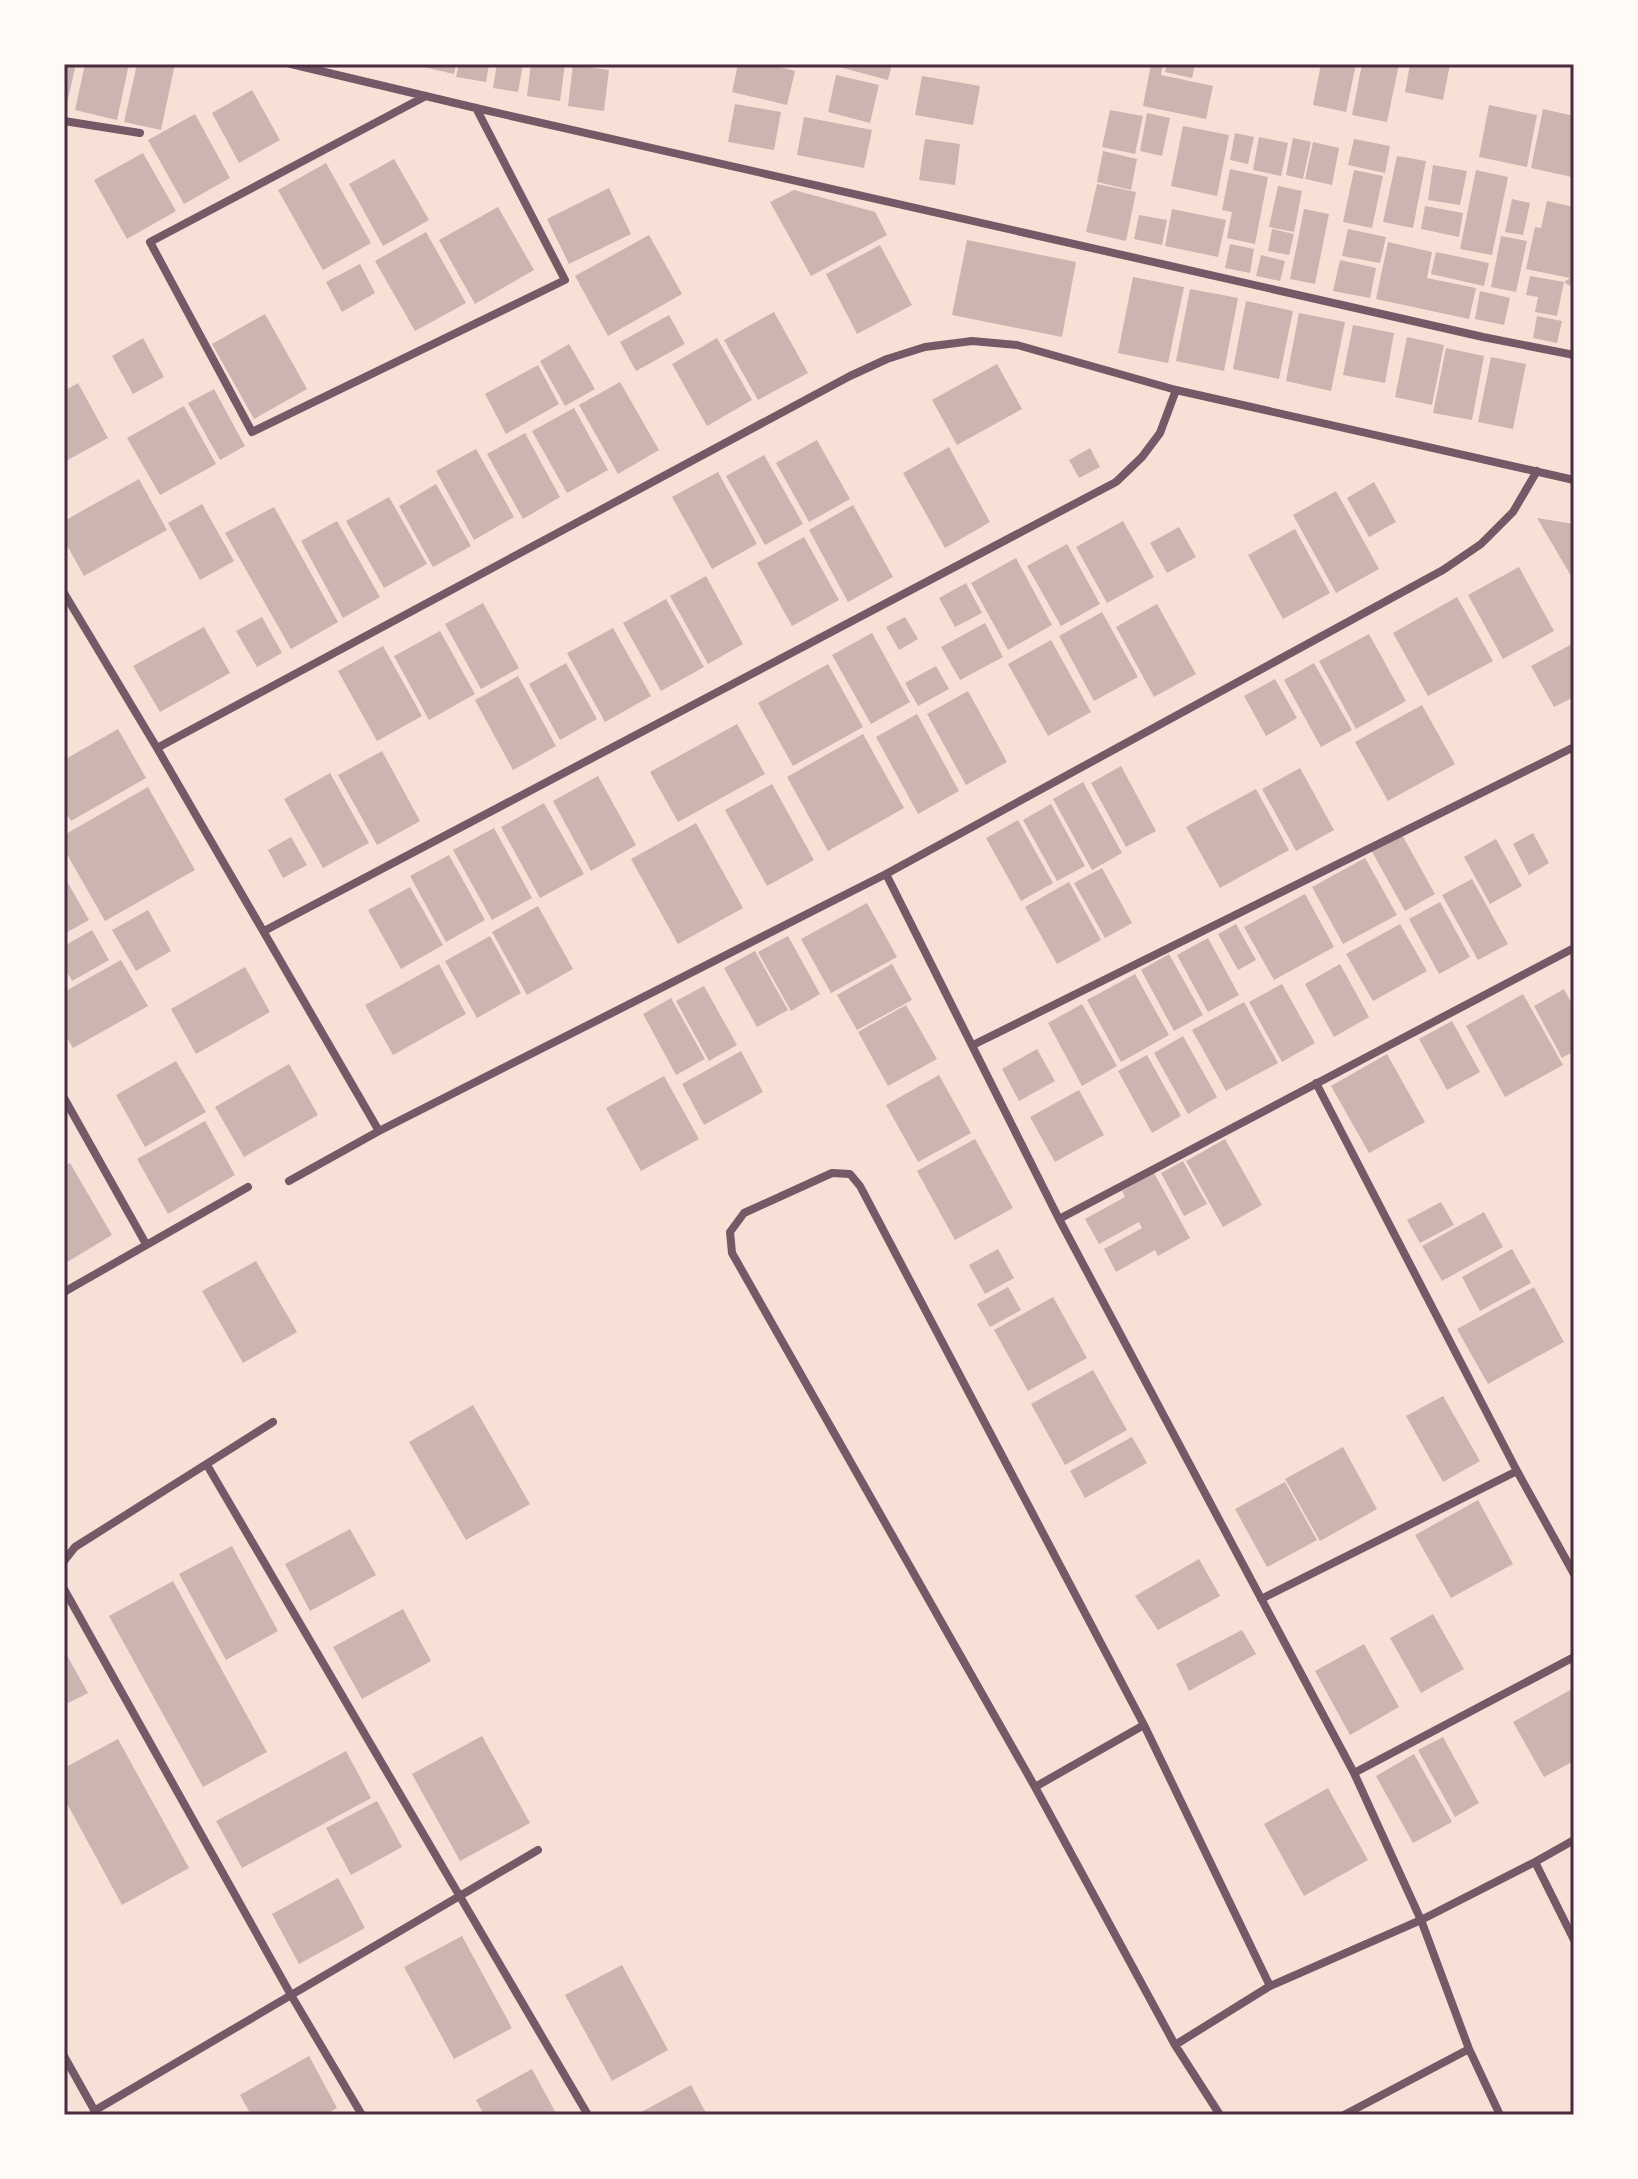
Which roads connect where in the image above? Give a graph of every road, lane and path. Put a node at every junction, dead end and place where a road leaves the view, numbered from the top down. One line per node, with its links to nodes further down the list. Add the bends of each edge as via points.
1 (291, 64): 2 (street)
2 (424, 96): 3 (street); 3 (street, via 150,242 252,432 565,280)
3 (476, 108): 6 (street)
4 (64, 121): 5 (street)
5 (140, 133)
6 (1574, 355)
7 (1176, 390): 8 (street); 12 (street, via 1017,345 972,341 887,359); 14 (street, via 1160,433 1116,482)
8 (1537, 471): 9 (street); 13 (street, via 1513,512 1481,544 1443,570)
9 (1574, 480)
10 (64, 593): 12 (street)
11 (1574, 747): 16 (street)
12 (157, 748): 14 (street)
13 (886, 874): 16 (street); 19 (street)
14 (264, 931): 19 (street)
15 (1574, 948): 17 (street)
16 (973, 1045): 22 (street)
17 (1316, 1083): 22 (street); 27 (street)
18 (64, 1098): 23 (street)
19 (379, 1131): 20 (street)
20 (289, 1181)
21 (248, 1187): 23 (street)
22 (1059, 1219): 31 (street)
23 (146, 1244): 24 (street)
24 (64, 1292)
25 (273, 1422): 26 (street)
26 (207, 1465): 28 (street, via 75,1547); 39 (street)
27 (1517, 1471): 29 (street); 31 (street)
28 (64, 1561)
29 (1574, 1574)
30 (64, 1589): 43 (street)
31 (1261, 1599): 34 (street)
32 (1574, 1657): 34 (street)
33 (1144, 1725): 35 (street); 35 (street, via 860,1186 850,1174 832,1173 744,1213 730,1232 732,1253); 42 (street)
34 (1354, 1773): 40 (street)
35 (1035, 1787): 44 (street)
36 (1574, 1840): 38 (street)
37 (538, 1850): 39 (street)
38 (1535, 1862): 40 (street); 41 (street)
39 (459, 1896): 43 (street); 49 (street)
40 (1421, 1920): 42 (street); 45 (street)
41 (1574, 1940)
42 (1270, 1986): 44 (street)
43 (291, 1995): 47 (street); 48 (street)
44 (1175, 2045): 50 (street)
45 (1469, 2049): 51 (street); 52 (street)
46 (64, 2056): 47 (street)
47 (96, 2113)
48 (362, 2115)
49 (588, 2115)
50 (1220, 2115)
51 (1344, 2115)
52 (1500, 2115)

